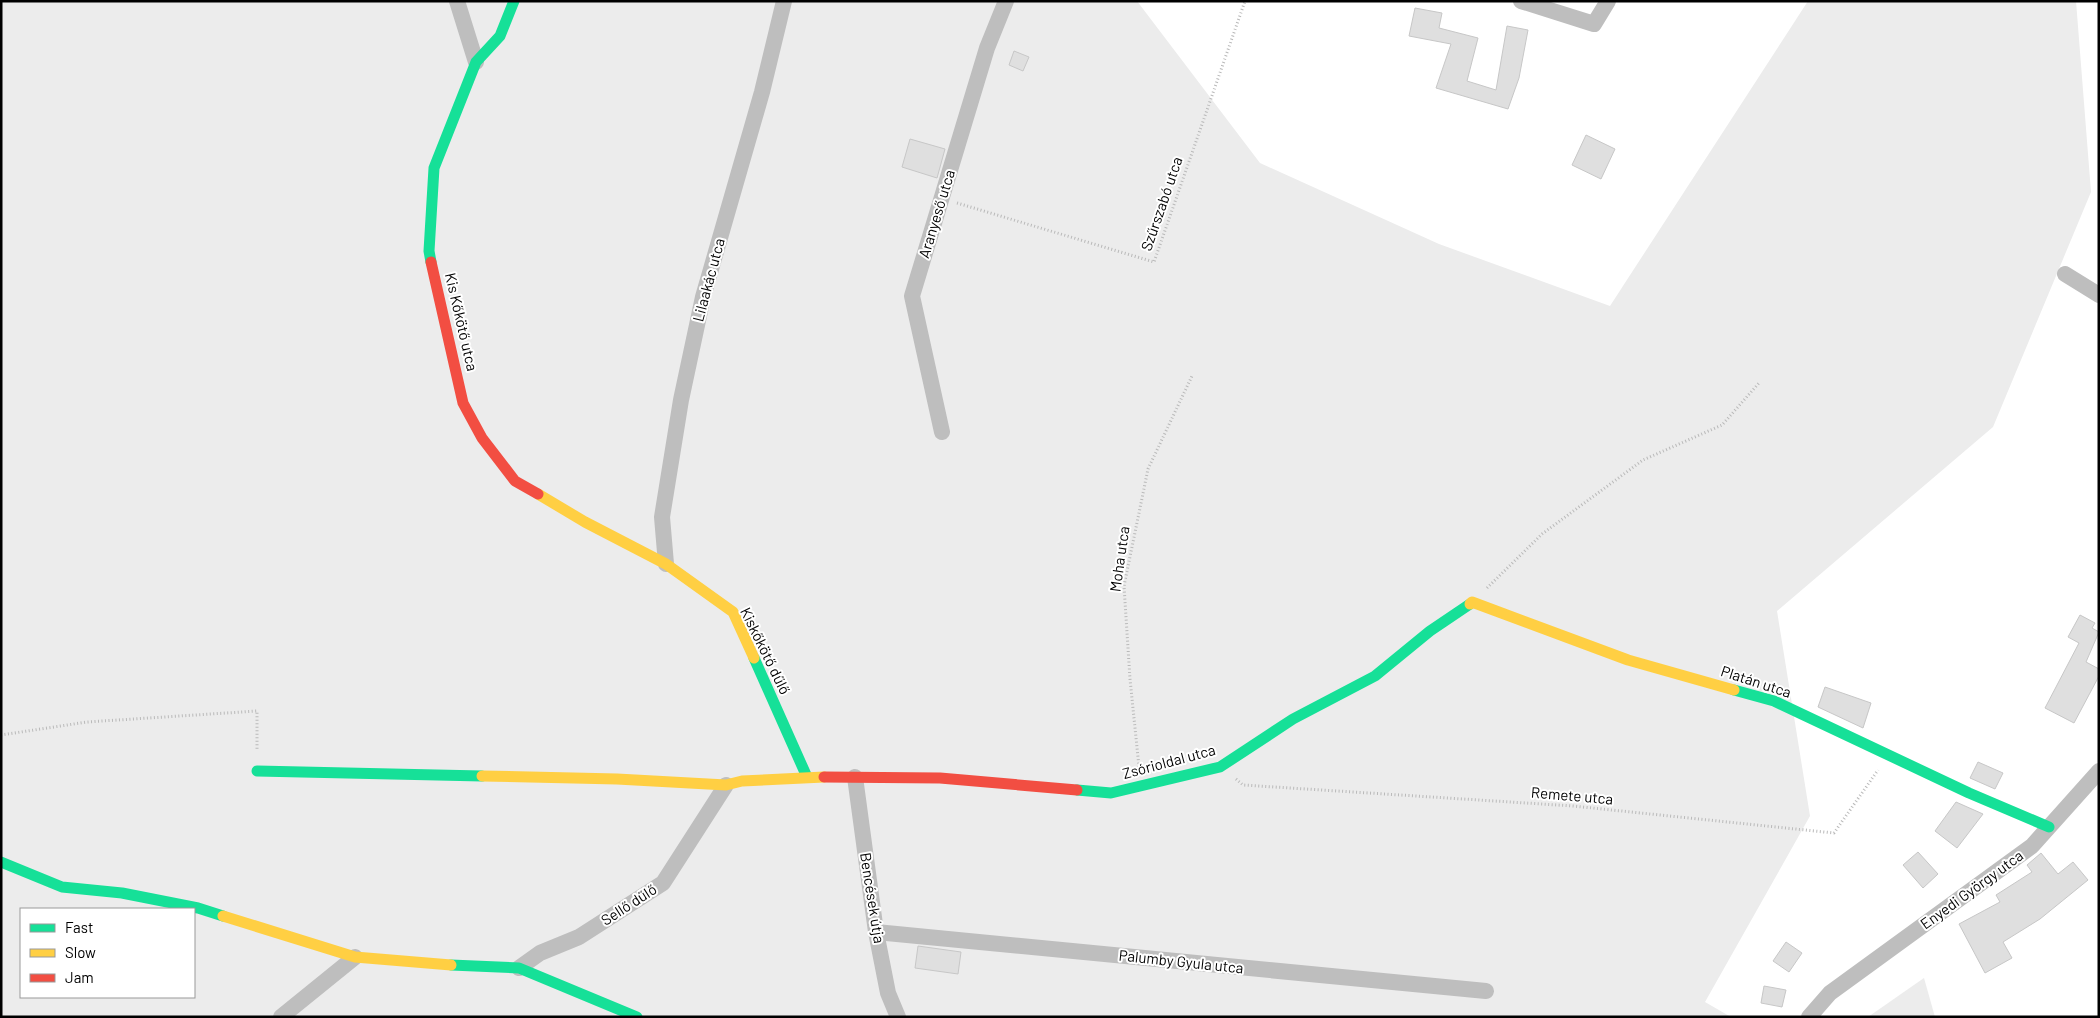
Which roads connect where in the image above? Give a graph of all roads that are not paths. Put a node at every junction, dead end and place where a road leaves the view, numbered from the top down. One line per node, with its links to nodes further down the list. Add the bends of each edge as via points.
1 (457, 1): 7 (street)
2 (514, 1): 7 (street, Kis Kőkötő utca, via 500,36)
3 (784, 1): 11 (street, Lilaakác utca, via 762,92 703,297 681,400 662,517)
4 (1006, 1): 10 (street, Aranyeső utca, via 987,48 912,296)
5 (1521, 1): 6 (street, via 1594,24)
6 (1608, 1)
7 (476, 62): 11 (street, Kis Kőkötő utca, via 434,168 429,250 463,403 482,438 515,481)
8 (2065, 274): 9 (street)
9 (2099, 295)
10 (942, 432)
11 (666, 564): 15 (street, Kiskőkötő dűlő, via 733,612)
12 (1472, 602): 16 (street, Zsórioldal utca, via 1374,676 1293,719 1220,767 1111,793 940,778); 18 (street, Platán utca, via 1628,660 1774,701 1969,794)
13 (257, 771): 17 (street, Zsórioldal utca, via 617,779)
14 (2099, 771): 18 (street, Enyedi György utca)
15 (807, 776): 16 (street, Zsórioldal utca); 17 (street, Zsórioldal utca)
16 (855, 777): 20 (street, Bencések útja)
17 (726, 785): 22 (street, Sellő dűlő, via 663,883 579,937 540,953)
18 (2049, 827): 27 (street, Enyedi György utca, via 2032,846 1830,993)
19 (1, 862): 21 (street, via 62,887 122,893 198,908)
20 (876, 932): 23 (street, Palumby Gyula utca); 26 (street, Bencések útja, via 888,993)
21 (355, 957): 22 (street, via 417,964); 24 (street)
22 (519, 968): 25 (street)
23 (1486, 991)
24 (281, 1017)
25 (637, 1017)
26 (898, 1017)
27 (1809, 1017)

